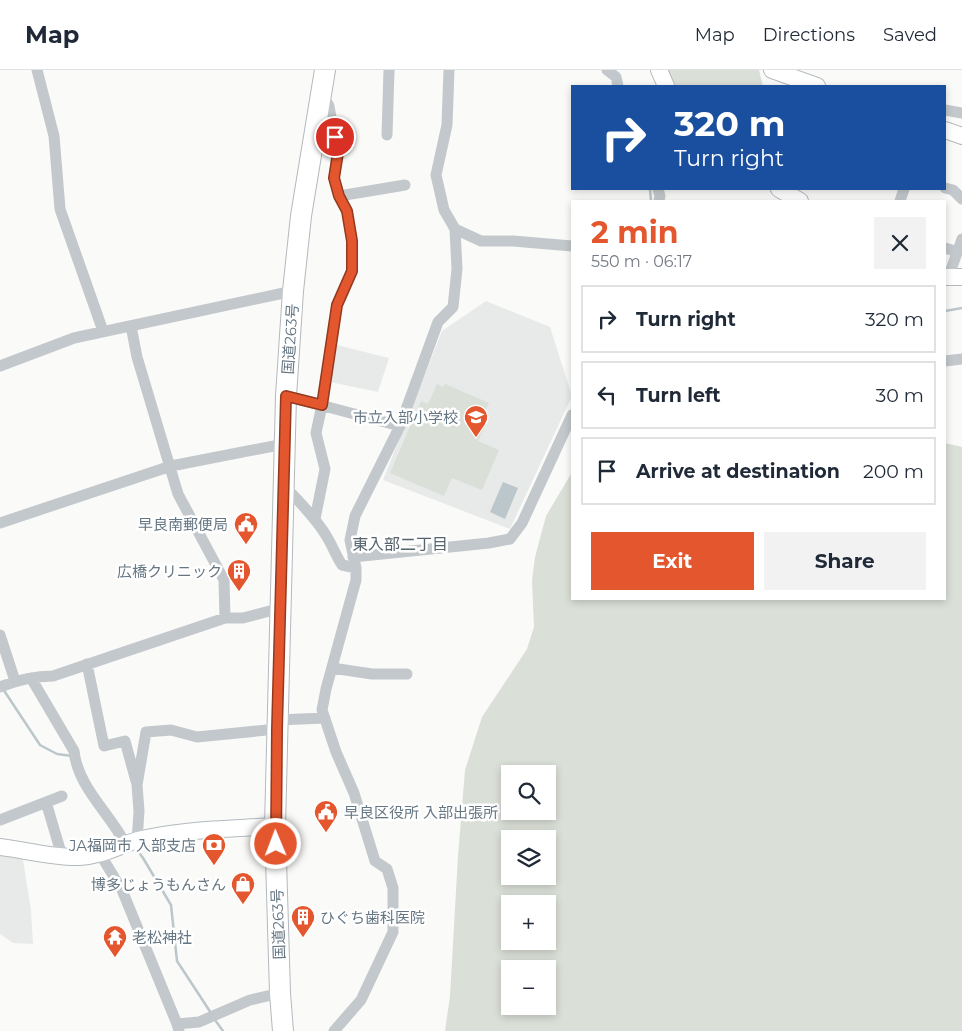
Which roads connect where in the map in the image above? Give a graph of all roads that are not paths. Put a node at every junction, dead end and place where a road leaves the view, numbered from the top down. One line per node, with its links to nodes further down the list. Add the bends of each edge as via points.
1 (38, 70): 32 (street, via 54,136 60,209)
2 (325, 70): 12 (highway, 国道263号)
3 (389, 70): 16 (street)
4 (449, 70): 24 (street, via 447,126 436,175 444,210)
5 (607, 70): 9 (street, via 616,77)
6 (659, 70): 10 (street)
7 (772, 70): 8 (street)
8 (791, 77): 11 (street)
9 (618, 85)
10 (666, 85)
11 (814, 85)
12 (319, 98): 21 (street, via 325,99 329,106 338,153 334,178); 30 (highway, 国道263号)
13 (946, 110): 14 (street)
14 (962, 113)
15 (946, 130): 17 (street)
16 (387, 135)
17 (962, 136)
18 (405, 185): 21 (street)
19 (946, 188): 22 (street)
20 (781, 190): 23 (street)
21 (339, 196): 37 (street, via 347,211 352,271 337,305)
22 (962, 199)
23 (798, 200)
24 (455, 229): 26 (street, via 481,241); 39 (street, via 457,269 452,307 438,322)
25 (962, 239): 28 (street)
26 (571, 246)
27 (946, 248): 28 (street)
28 (958, 252): 29 (street)
29 (952, 277)
30 (293, 291): 31 (street); 36 (highway, 国道263号)
31 (131, 326): 32 (street); 41 (street, via 137,357)
32 (103, 331): 35 (street, via 74,338)
33 (962, 359): 34 (street)
34 (946, 361)
35 (0, 366)
36 (286, 396): 37 (street); 40 (highway, 国道263号)
37 (322, 405): 39 (street); 43 (street, via 316,433 325,469)
38 (571, 417): 45 (street, via 522,523 510,539)
39 (400, 426): 45 (street, via 355,516 350,540)
40 (284, 444): 41 (street); 42 (highway, 国道263号)
41 (171, 466): 44 (street); 47 (street, via 178,494 224,580)
42 (283, 493): 43 (street, via 292,494); 46 (highway, 国道263号)
43 (315, 519): 45 (street, via 342,566)
44 (0, 523)
45 (354, 563): 50 (street, via 356,580)
46 (281, 608): 47 (street, via 243,618); 55 (highway, 国道263号)
47 (225, 618): 49 (street)
48 (0, 636): 53 (street)
49 (87, 664): 52 (street, via 53,676); 56 (street, via 104,746 125,741)
50 (332, 668): 51 (street, via 372,674); 54 (street, via 322,710)
51 (407, 674)
52 (30, 678): 53 (street); 61 (street, via 74,755 84,784)
53 (8, 683)
54 (325, 718): 55 (street); 68 (street, via 354,793 374,861 387,869 393,888 393,932 360,1000)
55 (277, 725): 56 (street, via 197,737 172,730 146,732); 60 (highway, 国道263号)
56 (137, 785): 61 (street, via 139,811)
57 (62, 796): 58 (street)
58 (46, 802): 59 (street); 64 (street)
59 (0, 820)
60 (275, 826): 61 (street, via 172,834); 65 (highway, 国道263号)
61 (131, 843): 63 (street)
62 (0, 847): 64 (street)
63 (100, 854): 64 (street); 66 (street, via 122,890)
64 (62, 856)
65 (280, 993): 66 (street, via 250,1000); 67 (highway, 国道263号)
66 (178, 1028)
67 (283, 1031)
68 (334, 1031)

